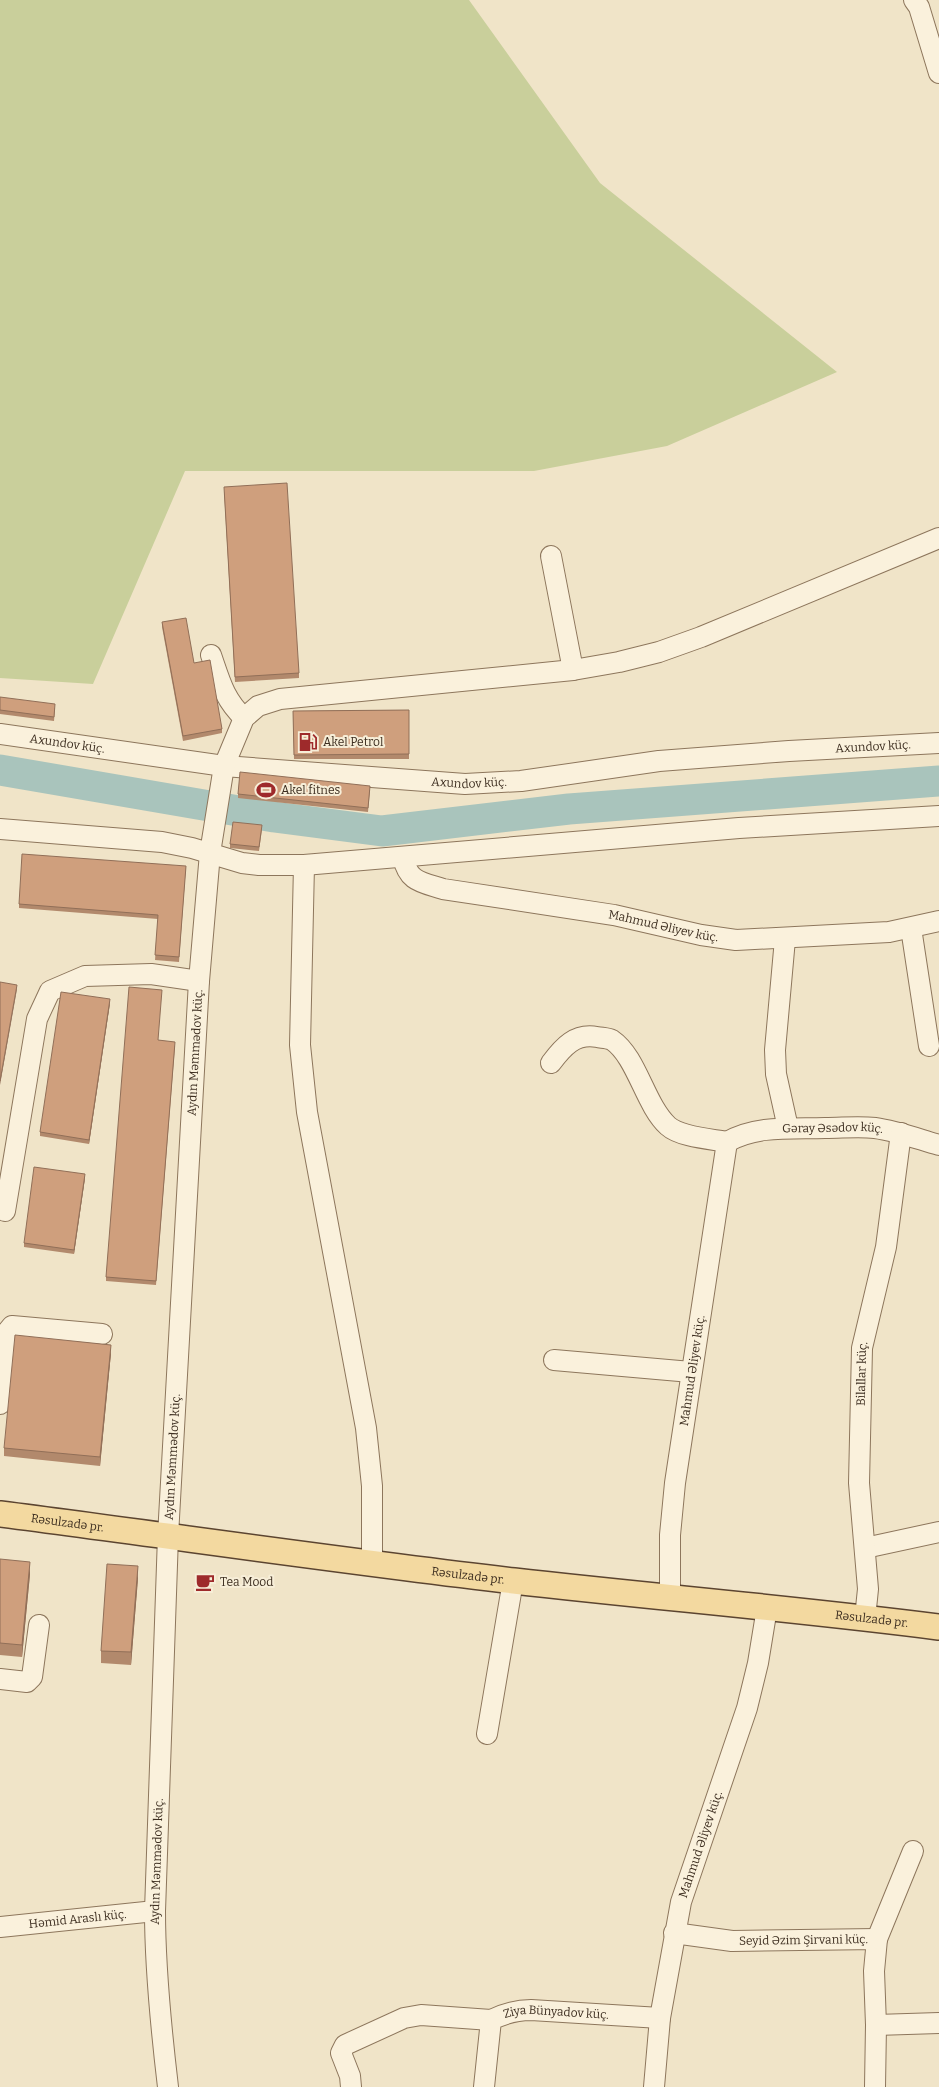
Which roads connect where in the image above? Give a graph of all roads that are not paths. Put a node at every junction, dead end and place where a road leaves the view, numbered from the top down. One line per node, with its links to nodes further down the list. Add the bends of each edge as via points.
1 (914, 0): 2 (street)
2 (939, 73)
3 (939, 538): 6 (street, via 701,637 627,660)
4 (551, 556): 6 (street)
5 (211, 655): 7 (street, via 224,694)
6 (573, 670): 7 (street, via 280,699 258,706)
7 (244, 718): 10 (street, Aydın Məmmədov küç.)
8 (0, 734): 10 (street, Axundov küç.)
9 (939, 743): 10 (street, Axundov küç., via 659,761 521,781 465,784)
10 (222, 776): 13 (street, Aydın Məmmədov küç.)
11 (939, 816): 14 (street, via 738,828)
12 (0, 829): 13 (street, via 162,842)
13 (210, 853): 15 (street, via 242,863); 19 (street, Aydın Məmmədov küç.)
14 (403, 858): 15 (street); 18 (street, Mahmud Əliyev küç., via 406,870 419,882 443,889 614,915 717,938)
15 (304, 865): 35 (street, via 302,1077 366,1428 372,1486)
16 (939, 920): 17 (street, Mahmud Əliyev küç.)
17 (912, 928): 18 (street, Mahmud Əliyev küç.); 20 (street)
18 (785, 938): 22 (street, via 775,1050 776,1074)
19 (199, 981): 26 (street, via 151,974 85,976 50,991 37,1019); 33 (street, Aydın Məmmədov küç.)
20 (929, 1046)
21 (551, 1063): 24 (street, via 575,1038 589,1035 611,1039 624,1053 668,1127 681,1133)
22 (788, 1128): 23 (street, Gəray Əsədov küç., via 875,1128); 24 (street, Gəray Əsədov küç., via 760,1130)
23 (901, 1133): 25 (street, Gəray Əsədov küç.); 34 (street, Bilallar küç., via 886,1247 862,1348 860,1483)
24 (727, 1142): 29 (street, Mahmud Əliyev küç.)
25 (939, 1145)
26 (5, 1211)
27 (102, 1334): 30 (street, via 12,1326 7,1332)
28 (554, 1360): 29 (street)
29 (691, 1372): 37 (street, Mahmud Əliyev küç., via 673,1501)
30 (0, 1404)
31 (0, 1514): 33 (main road, Rəsulzadə pr.)
32 (939, 1532): 34 (street)
33 (168, 1536): 35 (main road, Rəsulzadə pr.); 45 (street, Aydın Məmmədov küç.)
34 (865, 1548): 39 (street, Bilallar küç., via 868,1589)
35 (372, 1564): 36 (main road, Rəsulzadə pr.)
36 (513, 1581): 37 (main road, Rəsulzadə pr.); 43 (street)
37 (670, 1599): 38 (main road, Rəsulzadə pr.)
38 (767, 1608): 39 (main road, Rəsulzadə pr.); 47 (street, Mahmud Əliyev küç., via 746,1708 681,1902)
39 (865, 1618): 41 (main road, Rəsulzadə pr.)
40 (39, 1626): 42 (street, via 32,1677 27,1682)
41 (939, 1627)
42 (0, 1679)
43 (487, 1734)
44 (913, 1851): 48 (street)
45 (155, 1911): 46 (street, Həmid Araslı küç.); 53 (street, Aydın Məmmədov küç., via 155,1965)
46 (0, 1927)
47 (674, 1933): 48 (street, Seyid Əzim Şirvani küç., via 732,1941); 49 (street, Mahmud Əliyev küç.)
48 (877, 1939): 52 (street, Seyid Əzim Şirvani küç., via 874,1971)
49 (660, 2018): 50 (street, Ziya Bünyadov küç., via 515,2010); 56 (street, Mahmud Əliyev küç.)
50 (491, 2020): 54 (street, via 420,2015 404,2018 345,2046 341,2053); 55 (street, Ziya Bünyadov küç.)
51 (939, 2023): 52 (street)
52 (876, 2025): 57 (street, Seyid Əzim Şirvani küç.)
53 (168, 2087)
54 (351, 2087)
55 (484, 2087)
56 (654, 2087)
57 (875, 2087)

